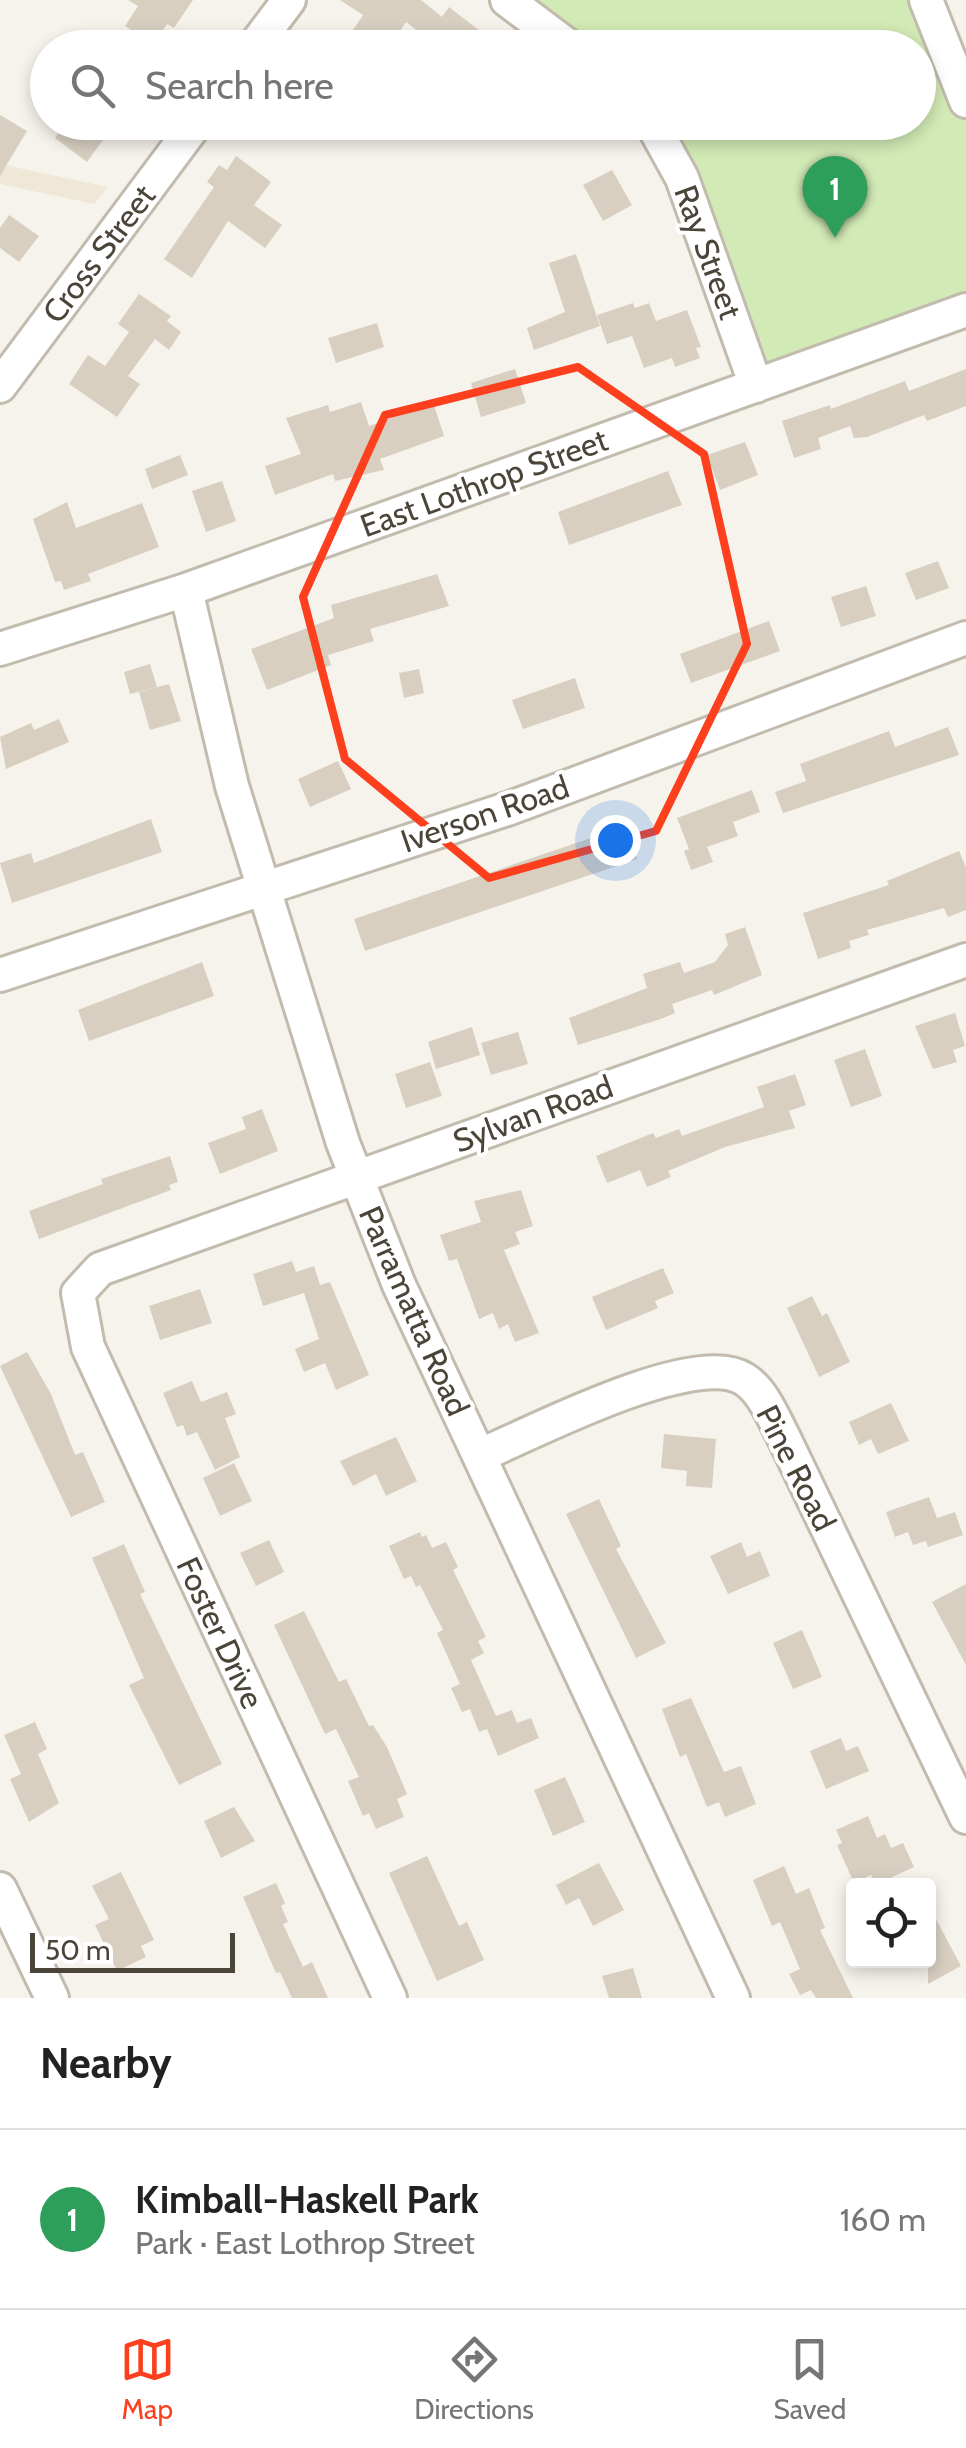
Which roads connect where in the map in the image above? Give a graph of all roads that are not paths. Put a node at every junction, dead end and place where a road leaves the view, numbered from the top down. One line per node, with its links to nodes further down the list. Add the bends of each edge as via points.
1 (289, 0): 4 (street)
2 (507, 0): 5 (street)
3 (926, 0): 6 (street)
4 (266, 30)
5 (546, 30)
6 (966, 101)
7 (184, 140): 10 (street, Cross Street)
8 (662, 140): 11 (street, Ray Street, via 682,178)
9 (966, 310): 11 (street, East Lothrop Street)
10 (0, 386)
11 (756, 386): 12 (street, East Lothrop Street)
12 (186, 590): 14 (street, East Lothrop Street); 15 (street, Parramatta Road, via 232,786)
13 (966, 638): 15 (street, Iverson Road, via 510,808)
14 (0, 650)
15 (264, 888): 17 (street, Iverson Road); 18 (street, Parramatta Road)
16 (966, 960): 18 (street, Sylvan Road)
17 (0, 975)
18 (357, 1178): 19 (street, Sylvan Road); 20 (street, Parramatta Road)
19 (100, 1270): 24 (street, Foster Drive, via 78,1293 88,1347)
20 (478, 1456): 21 (street, Pine Road, via 688,1371 730,1372 748,1380 782,1436); 25 (street, Parramatta Road)
21 (966, 1818)
22 (0, 1889): 23 (street)
23 (52, 1998)
24 (390, 1998)
25 (733, 1998)

